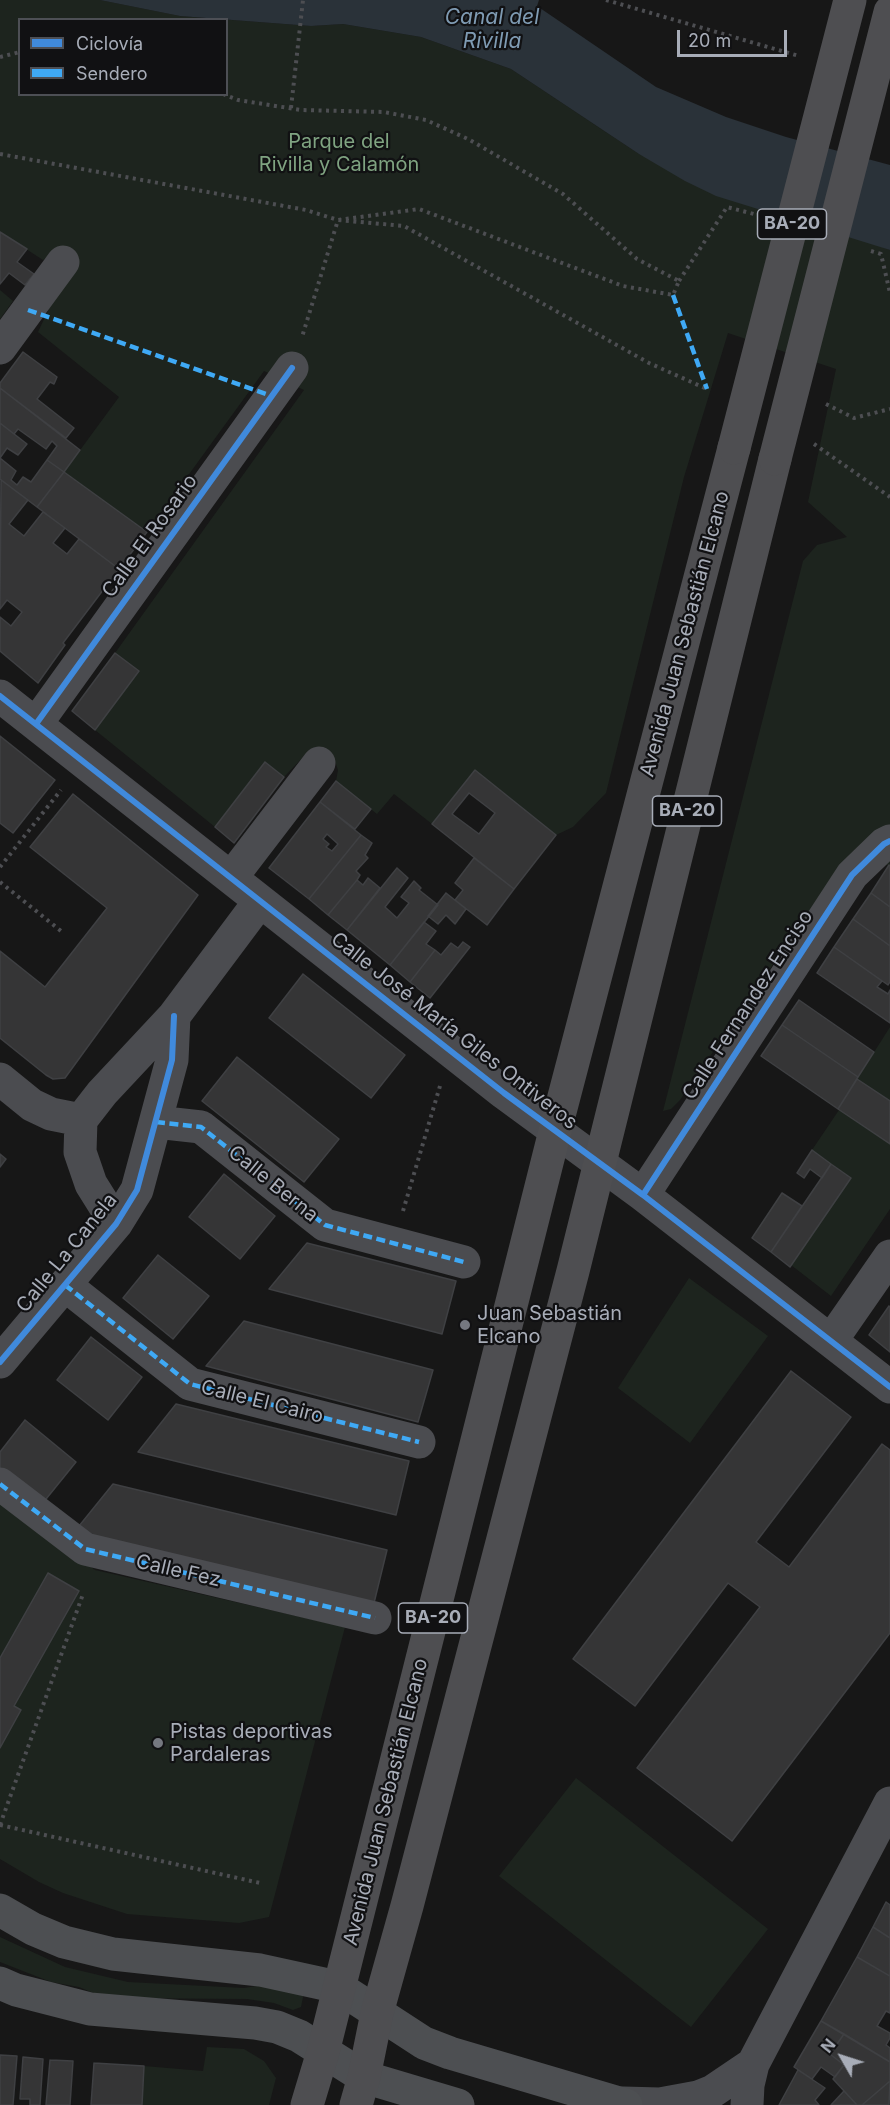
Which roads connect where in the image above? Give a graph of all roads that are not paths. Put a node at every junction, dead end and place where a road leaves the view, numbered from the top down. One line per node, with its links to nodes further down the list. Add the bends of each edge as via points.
1 (850, 0): 16 (highway, Avenida Juan Sebastián Elcano / BA-20, bridge)
2 (890, 12): 17 (highway, BA-20, bridge)
3 (63, 262): 4 (street)
4 (0, 348)
5 (292, 368): 7 (street, Calle El Rosario)
6 (0, 696): 7 (street, Calle José María Giles Ontiveros)
7 (36, 724): 10 (street, Calle José María Giles Ontiveros)
8 (319, 763): 10 (street)
9 (890, 841): 18 (street, Calle Fernandez Enciso, via 852,875)
10 (231, 878): 11 (street, Calle José María Giles Ontiveros)
11 (260, 901): 12 (street); 16 (street, Calle José María Giles Ontiveros)
12 (174, 1016): 14 (street); 15 (street, Calle La Canela, via 172,1060)
13 (0, 1079): 14 (street, via 32,1105 51,1114)
14 (81, 1120): 19 (street, Calle La Canela, via 80,1152 91,1184)
15 (156, 1122): 19 (street, Calle La Canela, via 137,1190); 21 (street, Calle Berna, via 201,1127 324,1225)
16 (555, 1131): 17 (street, Calle José María Giles Ontiveros); 32 (highway, Avenida Juan Sebastián Elcano / BA-20)
17 (599, 1163): 18 (street, Calle José María Giles Ontiveros); 33 (highway, BA-20)
18 (643, 1195): 23 (street, Calle José María Giles Ontiveros)
19 (116, 1224): 22 (street, Calle La Canela)
20 (890, 1256): 23 (street)
21 (464, 1262)
22 (65, 1285): 24 (street, Calle La Canela); 26 (street, Calle El Cairo, via 190,1384)
23 (831, 1341): 25 (street, Calle José María Giles Ontiveros)
24 (0, 1362)
25 (890, 1387)
26 (419, 1442)
27 (0, 1484): 28 (street, Calle Fez, via 85,1549)
28 (375, 1618)
29 (890, 1803): 35 (street)
30 (0, 1910): 32 (main road, via 64,1942 113,1954 260,1970)
31 (0, 1983): 34 (main road, via 90,2009 277,2027)
32 (338, 1987): 33 (main road); 34 (highway, Avenida Juan Sebastián Elcano / BA-20)
33 (377, 2013): 36 (highway, BA-20); 37 (main road, via 424,2043 450,2053)
34 (323, 2052): 36 (main road); 38 (highway, Avenida Juan Sebastián Elcano / BA-20)
35 (753, 2064): 37 (street, via 698,2097 660,2104); 40 (street)
36 (360, 2091): 39 (main road)
37 (624, 2104)
38 (307, 2105)
39 (458, 2105)
40 (747, 2105)

